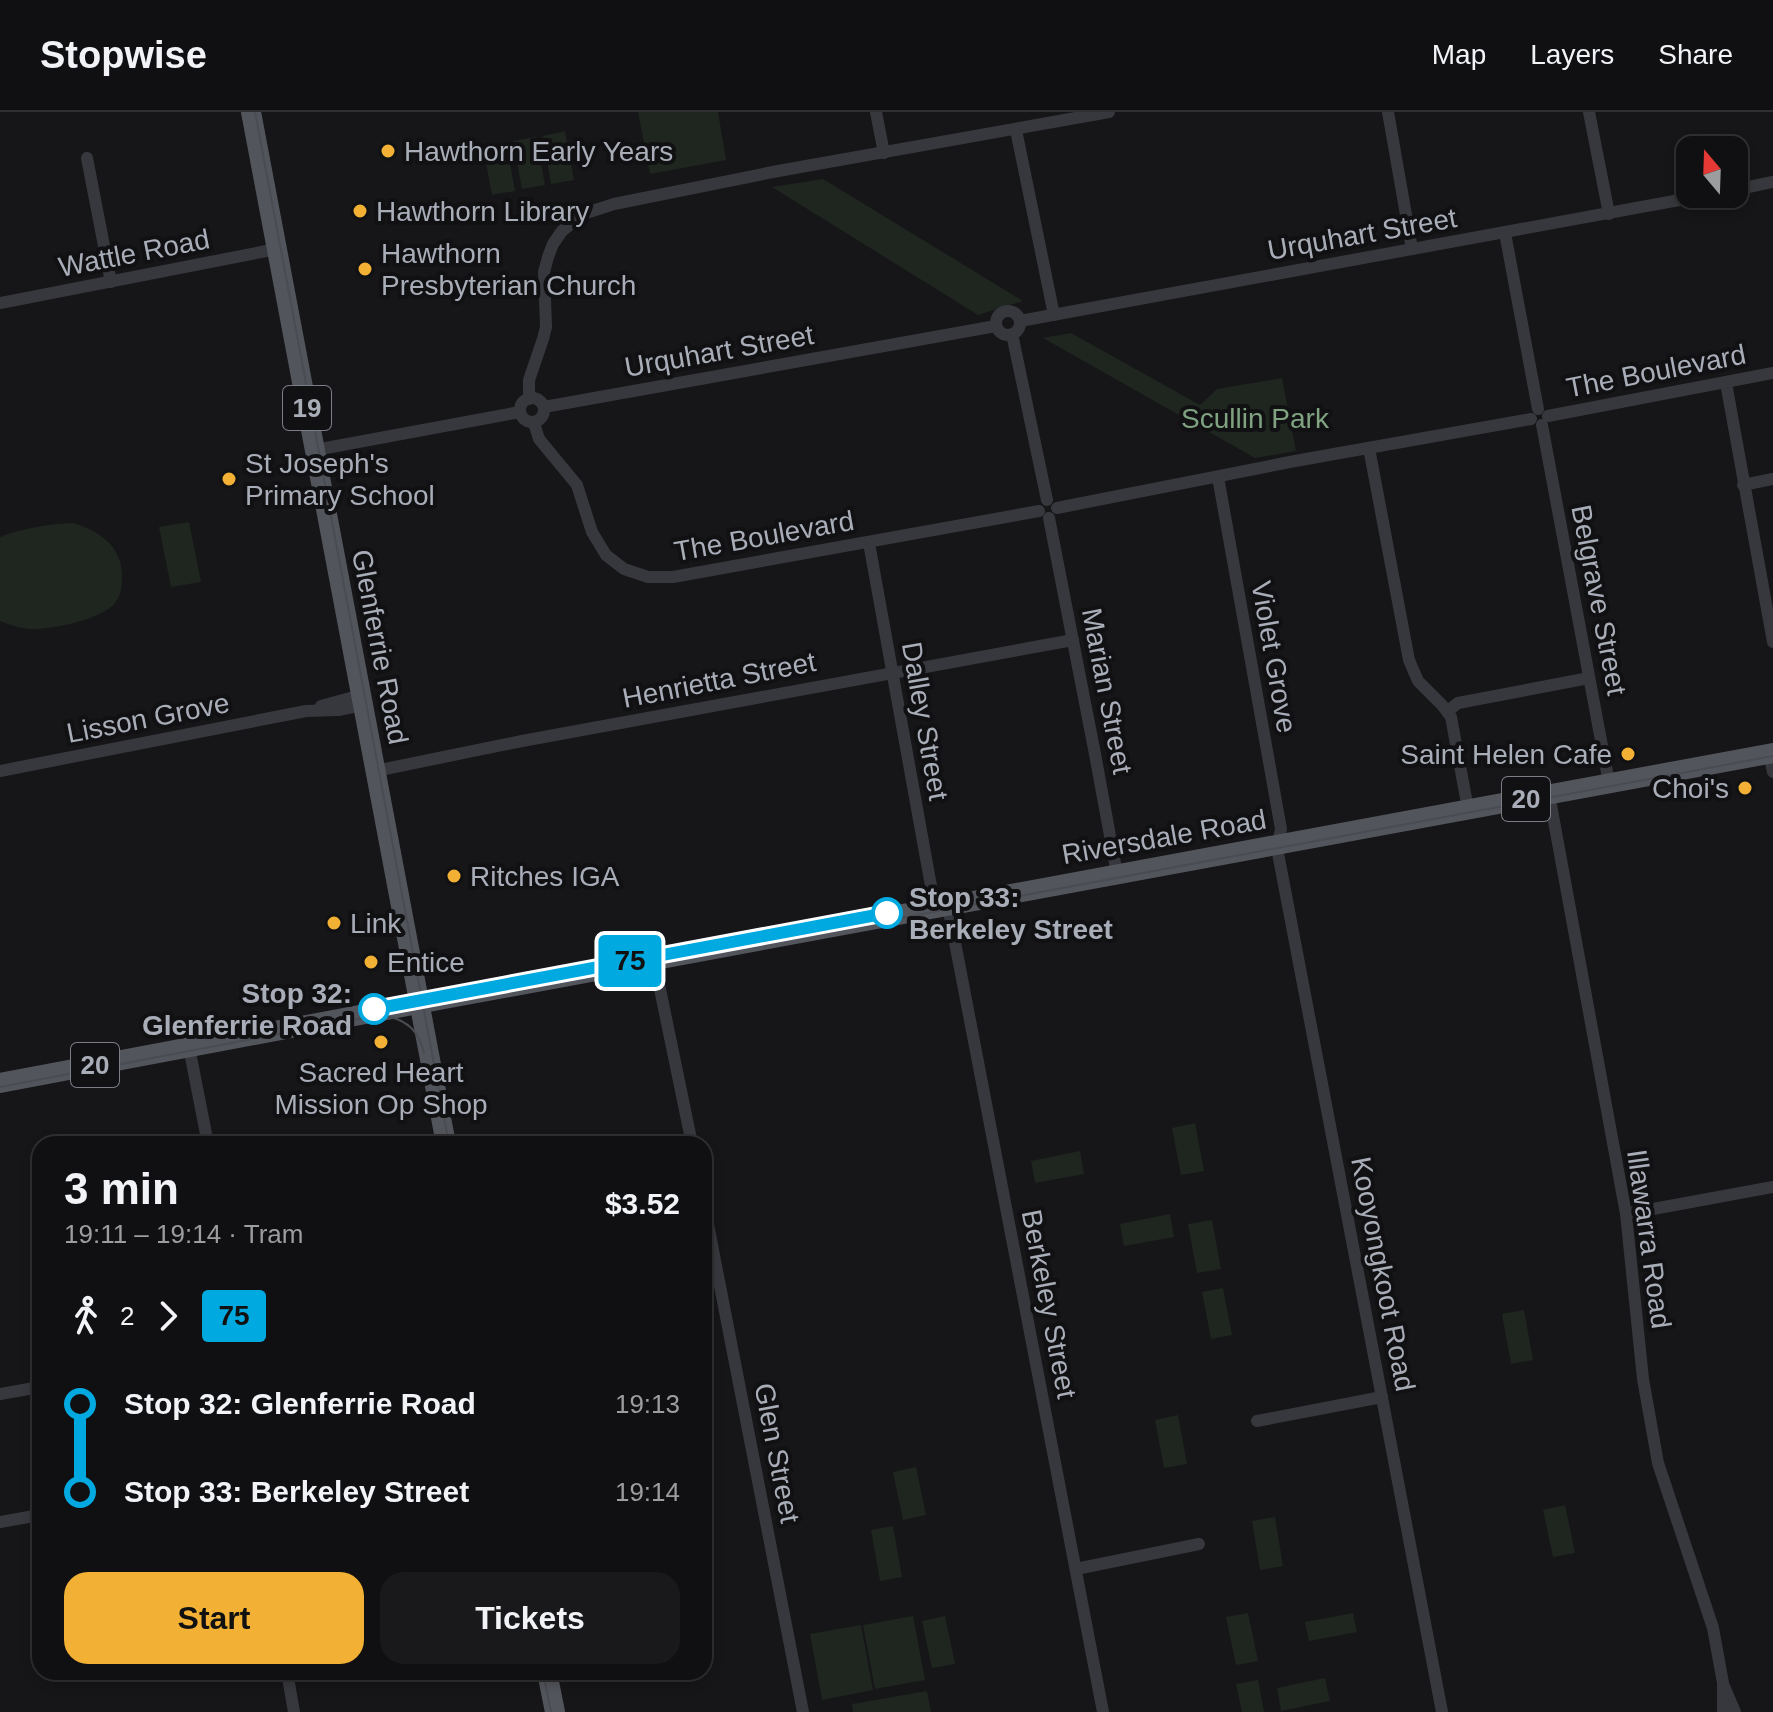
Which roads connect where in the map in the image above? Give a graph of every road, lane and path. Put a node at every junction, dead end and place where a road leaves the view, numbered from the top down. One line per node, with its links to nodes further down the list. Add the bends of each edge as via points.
1 (251, 112): 14 (main road, Glenferrie Road / 19)
2 (876, 112): 7 (street)
3 (1109, 112): 6 (street)
4 (1388, 112): 15 (street)
5 (1589, 112): 12 (street)
6 (1016, 130): 7 (street); 18 (street)
7 (884, 153): 24 (street, via 614,204 571,222 553,244 544,272 546,327 529,380)
8 (87, 158): 16 (street)
9 (1773, 182): 10 (street)
10 (1748, 187)
11 (1676, 201): 12 (street, Urquhart Street)
12 (1609, 214): 13 (street, Urquhart Street)
13 (1505, 233): 15 (street, Urquhart Street); 27 (street, Belgrave Street)
14 (277, 249): 16 (street, Wattle Road); 30 (main road, Glenferrie Road / 19)
15 (1412, 249): 18 (street, Urquhart Street)
16 (111, 282): 17 (street, Wattle Road)
17 (0, 303)
18 (1054, 315): 19 (street, Urquhart Street)
19 (1020, 321): 20 (street, via 1006,311 999,314); 21 (street)
20 (996, 326): 21 (street); 25 (street, Urquhart Street)
21 (1012, 334): 34 (street, Marian Street)
22 (1773, 373): 23 (street, The Boulevard)
23 (1726, 383): 27 (street, The Boulevard); 33 (street)
24 (529, 399): 25 (street); 26 (street)
25 (544, 407): 28 (street, via 544,415)
26 (520, 412): 28 (street); 30 (street)
27 (1540, 417): 29 (street, The Boulevard); 39 (street, Belgrave Street)
28 (534, 423): 35 (street, The Boulevard, via 539,439 577,485 592,532 606,555 624,569 648,577 673,577)
29 (1369, 448): 31 (street, The Boulevard); 41 (street, via 1409,660 1418,681)
30 (315, 450): 40 (main road, Glenferrie Road / 19)
31 (1218, 477): 34 (street, The Boulevard); 48 (street, Violet Grove, via 1281,829)
32 (1773, 479): 33 (street)
33 (1743, 485): 37 (street)
34 (1048, 509): 35 (street, The Boulevard); 36 (street, Marian Street)
35 (869, 543): 38 (street, Dalley Street)
36 (1073, 640): 38 (street, Henrietta Street); 49 (street, Marian Street)
37 (1773, 642)
38 (892, 672): 44 (street, Henrietta Street); 50 (street, Dalley Street)
39 (1589, 678): 41 (street, via 1458,703); 45 (street, Belgrave Street)
40 (362, 700): 43 (street, Lisson Grove, via 338,710 306,711); 44 (main road, Glenferrie Road / 19)
41 (1448, 711): 47 (street)
42 (1772, 760): 45 (main road, Riversdale Road / 20)
43 (0, 771)
44 (375, 771): 52 (main road, Glenferrie Road / 19)
45 (1609, 783): 46 (main road, Riversdale Road / 20)
46 (1549, 794): 47 (main road, Riversdale Road / 20); 59 (street, Illawarra Road)
47 (1468, 809): 48 (main road, Riversdale Road / 20)
48 (1278, 845): 49 (main road, Riversdale Road / 20); 63 (street, Kooyongkoot Road)
49 (1117, 874): 50 (main road, Riversdale Road / 20)
50 (941, 907): 51 (main road, Riversdale Road / 20); 68 (street, Berkeley Street)
51 (654, 960): 52 (main road, Riversdale Road / 20); 57 (street)
52 (419, 1004): 53 (main road, Riversdale Road / 20); 56 (main road, Glenferrie Road / 19)
53 (189, 1047): 54 (main road, Riversdale Road / 20); 55 (street)
54 (0, 1083)
55 (206, 1136)
56 (444, 1136)
57 (690, 1136)
58 (1773, 1187): 59 (street)
59 (1626, 1214): 71 (street, Illawarra Road, via 1643,1379 1658,1463 1713,1628)
60 (712, 1245): 74 (street, Glen Street)
61 (32, 1388): 62 (street)
62 (0, 1394)
63 (1382, 1397): 64 (street); 76 (street, Kooyongkoot Road)
64 (1257, 1421)
65 (32, 1516): 66 (street)
66 (0, 1522)
67 (1199, 1544): 68 (street)
68 (1076, 1569): 75 (street, Berkeley Street)
69 (288, 1680): 72 (street)
70 (549, 1680): 73 (main road)
71 (1723, 1683): 77 (street, Illawarra Road); 78 (street, Illawarra Road)
72 (294, 1712)
73 (555, 1712)
74 (803, 1712)
75 (1103, 1712)
76 (1442, 1712)
77 (1723, 1712)
78 (1735, 1712)

